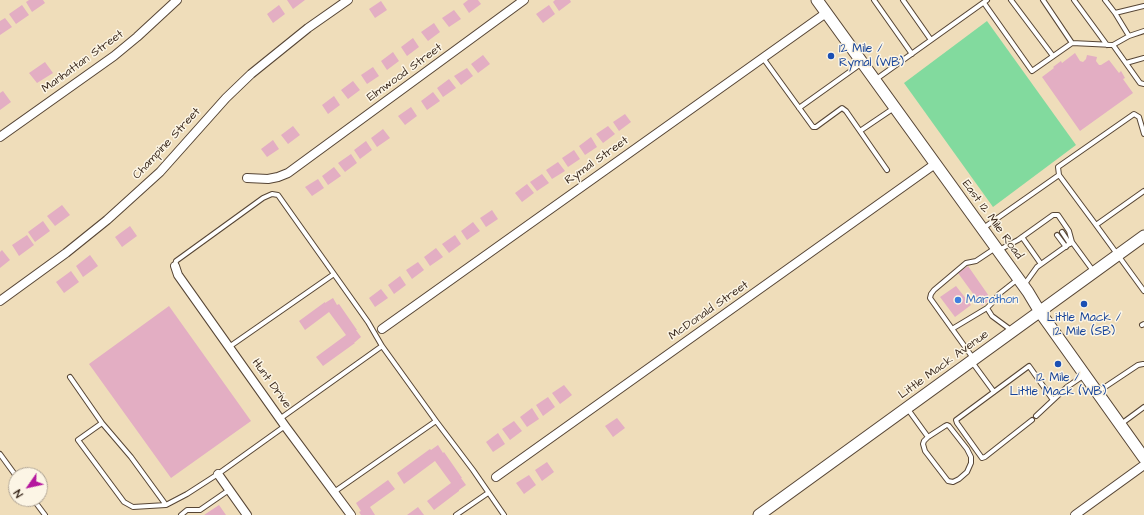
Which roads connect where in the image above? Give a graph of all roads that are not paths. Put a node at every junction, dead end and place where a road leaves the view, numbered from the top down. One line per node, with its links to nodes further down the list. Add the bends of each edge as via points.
1 (177, 0): 33 (street, Manhattan Street, via 114,56)
2 (348, 0): 58 (street, Champine Street, via 251,74 160,172 107,220)
3 (524, 0): 37 (street, Elmwood Street, via 288,173 268,179)
4 (817, 0): 13 (main road, East 12 Mile Road)
5 (874, 0): 21 (lane)
6 (903, 0): 17 (lane)
7 (1011, 0): 22 (lane)
8 (1043, 0): 18 (lane)
9 (1074, 0): 19 (lane)
10 (1105, 0): 14 (lane)
11 (985, 1): 17 (lane); 22 (lane, via 1032,71)
12 (1144, 6): 14 (lane)
13 (826, 13): 23 (street, Rymal Street); 25 (main road, East 12 Mile Road)
14 (1115, 13): 16 (lane)
15 (1144, 31): 16 (lane)
16 (1129, 36): 20 (lane)
17 (931, 40): 21 (lane)
18 (1072, 43): 19 (lane); 22 (lane)
19 (1107, 45): 20 (lane)
20 (1113, 45): 26 (lane)
21 (912, 54): 27 (lane)
22 (1053, 56)
23 (763, 58): 29 (lane); 62 (street, Rymal Street)
24 (1144, 58): 26 (lane)
25 (862, 63): 27 (main road, East 12 Mile Road); 29 (lane)
26 (1126, 63): 28 (lane, via 1140,83)
27 (875, 80): 30 (main road, East 12 Mile Road)
28 (1144, 84)
29 (799, 108): 31 (lane, via 813,128 842,108)
30 (894, 108): 31 (lane); 34 (main road, East 12 Mile Road)
31 (860, 131): 35 (lane)
32 (1144, 134): 36 (lane, via 1139,116 1134,114 1058,167)
33 (0, 137)
34 (935, 164): 44 (main road, East 12 Mile Road); 88 (street, McDonald Street)
35 (887, 170)
36 (1059, 175): 43 (lane); 44 (lane)
37 (246, 178)
38 (1144, 191): 43 (lane)
39 (1049, 218): 40 (lane); 41 (lane); 49 (lane, via 1053,215 1058,216 1069,231)
40 (1054, 221)
41 (1044, 222): 42 (lane); 48 (lane)
42 (1049, 224)
43 (1096, 225): 51 (lane)
44 (982, 229): 50 (main road, East 12 Mile Road)
45 (1062, 232): 49 (lane)
46 (1057, 235): 49 (lane)
47 (1144, 236): 51 (main road, Little Mack Avenue)
48 (1022, 237): 50 (lane); 52 (lane)
49 (1069, 244): 52 (lane); 54 (lane)
50 (997, 249): 56 (main road, East 12 Mile Road); 61 (lane, via 976,262 966,263 931,294 930,298)
51 (1118, 255): 54 (main road, Little Mack Avenue); 57 (lane)
52 (1041, 264): 56 (lane)
53 (175, 266): 55 (lane, via 176,261 272,194 278,195); 65 (street, Hunt Drive, via 178,275)
54 (1094, 272): 60 (main road, Little Mack Avenue)
55 (334, 274): 64 (lane); 65 (lane)
56 (1021, 282): 59 (lane, via 999,294); 60 (main road, East 12 Mile Road)
57 (1144, 291)
58 (0, 301)
59 (987, 308): 61 (lane); 63 (lane, via 992,316)
60 (1040, 312): 63 (main road, Little Mack Avenue); 68 (main road, East 12 Mile Road)
61 (952, 329): 66 (lane)
62 (382, 330)
63 (1013, 331): 66 (main road, Little Mack Avenue)
64 (382, 346): 76 (lane); 78 (lane)
65 (229, 347): 76 (street, Hunt Drive)
66 (973, 361): 70 (lane); 74 (main road, Little Mack Avenue)
67 (1144, 364): 71 (lane, via 1138,365)
68 (1085, 374): 71 (main road, East 12 Mile Road); 72 (lane)
69 (70, 377): 79 (lane)
70 (994, 392): 72 (lane, via 1029,366); 77 (lane, via 956,420 982,458)
71 (1098, 392): 80 (main road, East 12 Mile Road)
72 (1053, 400): 75 (lane)
73 (1144, 407): 80 (lane)
74 (907, 408): 82 (lane); 98 (main road, Little Mack Avenue)
75 (1036, 416)
76 (281, 418): 81 (street, Hunt Drive)
77 (1032, 420)
78 (436, 421): 90 (lane); 91 (lane)
79 (102, 422): 92 (lane); 92 (lane, via 78,440 124,502 134,507)
80 (1120, 424): 84 (main road, East 12 Mile Road)
81 (285, 426): 87 (lane); 90 (street, Hunt Drive)
82 (928, 437): 82 (lane, via 923,444 925,450 948,481 954,482 967,472 971,457 949,426)
83 (0, 454): 86 (lane)
84 (1144, 458)
85 (1144, 465): 99 (street)
86 (9, 467)
87 (218, 474): 89 (street); 92 (lane)
88 (496, 477)
89 (230, 490): 93 (lane, via 200,510 187,510); 94 (street)
90 (334, 492): 95 (street, Hunt Drive)
91 (488, 493): 96 (lane); 97 (lane)
92 (166, 505)
93 (181, 515)
94 (247, 515)
95 (351, 515)
96 (456, 515)
97 (504, 515)
98 (759, 515)
99 (1075, 515)

